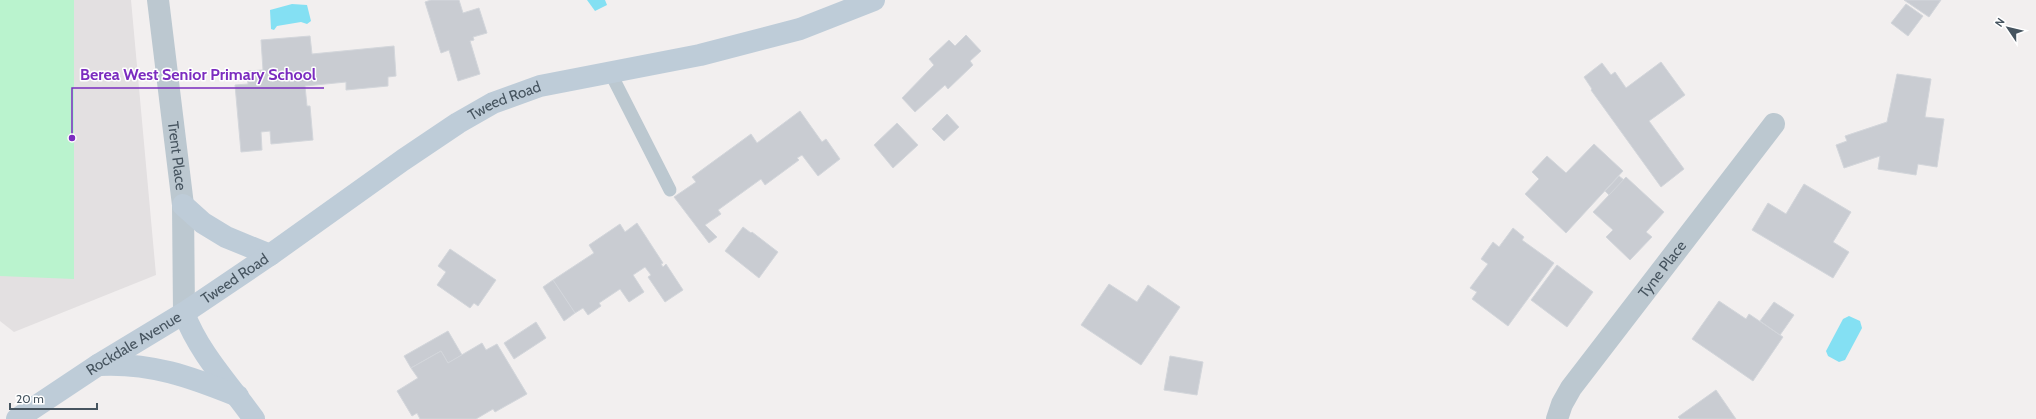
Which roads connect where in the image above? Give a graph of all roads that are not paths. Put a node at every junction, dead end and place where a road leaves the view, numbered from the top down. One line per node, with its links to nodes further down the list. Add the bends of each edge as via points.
1 (158, 0): 6 (street, Trent Place)
2 (874, 0): 3 (street, Tweed Road, via 800,29 700,55)
3 (610, 72): 5 (lane); 7 (street, Tweed Road, via 540,86 493,103 409,155)
4 (1774, 124): 13 (street, Tyne Place, via 1571,388)
5 (670, 190)
6 (183, 205): 7 (street, via 202,223 226,238); 8 (street, Trent Place)
7 (270, 255): 8 (street, Tweed Road)
8 (184, 313): 9 (street, Rockdale Avenue); 10 (street, Rockdale Avenue, via 191,332 203,352)
9 (98, 365): 10 (street, via 122,363 161,369); 11 (street, Rockdale Avenue)
10 (238, 396): 12 (street, Rockdale Avenue)
11 (17, 419)
12 (254, 419)
13 (1557, 419)

